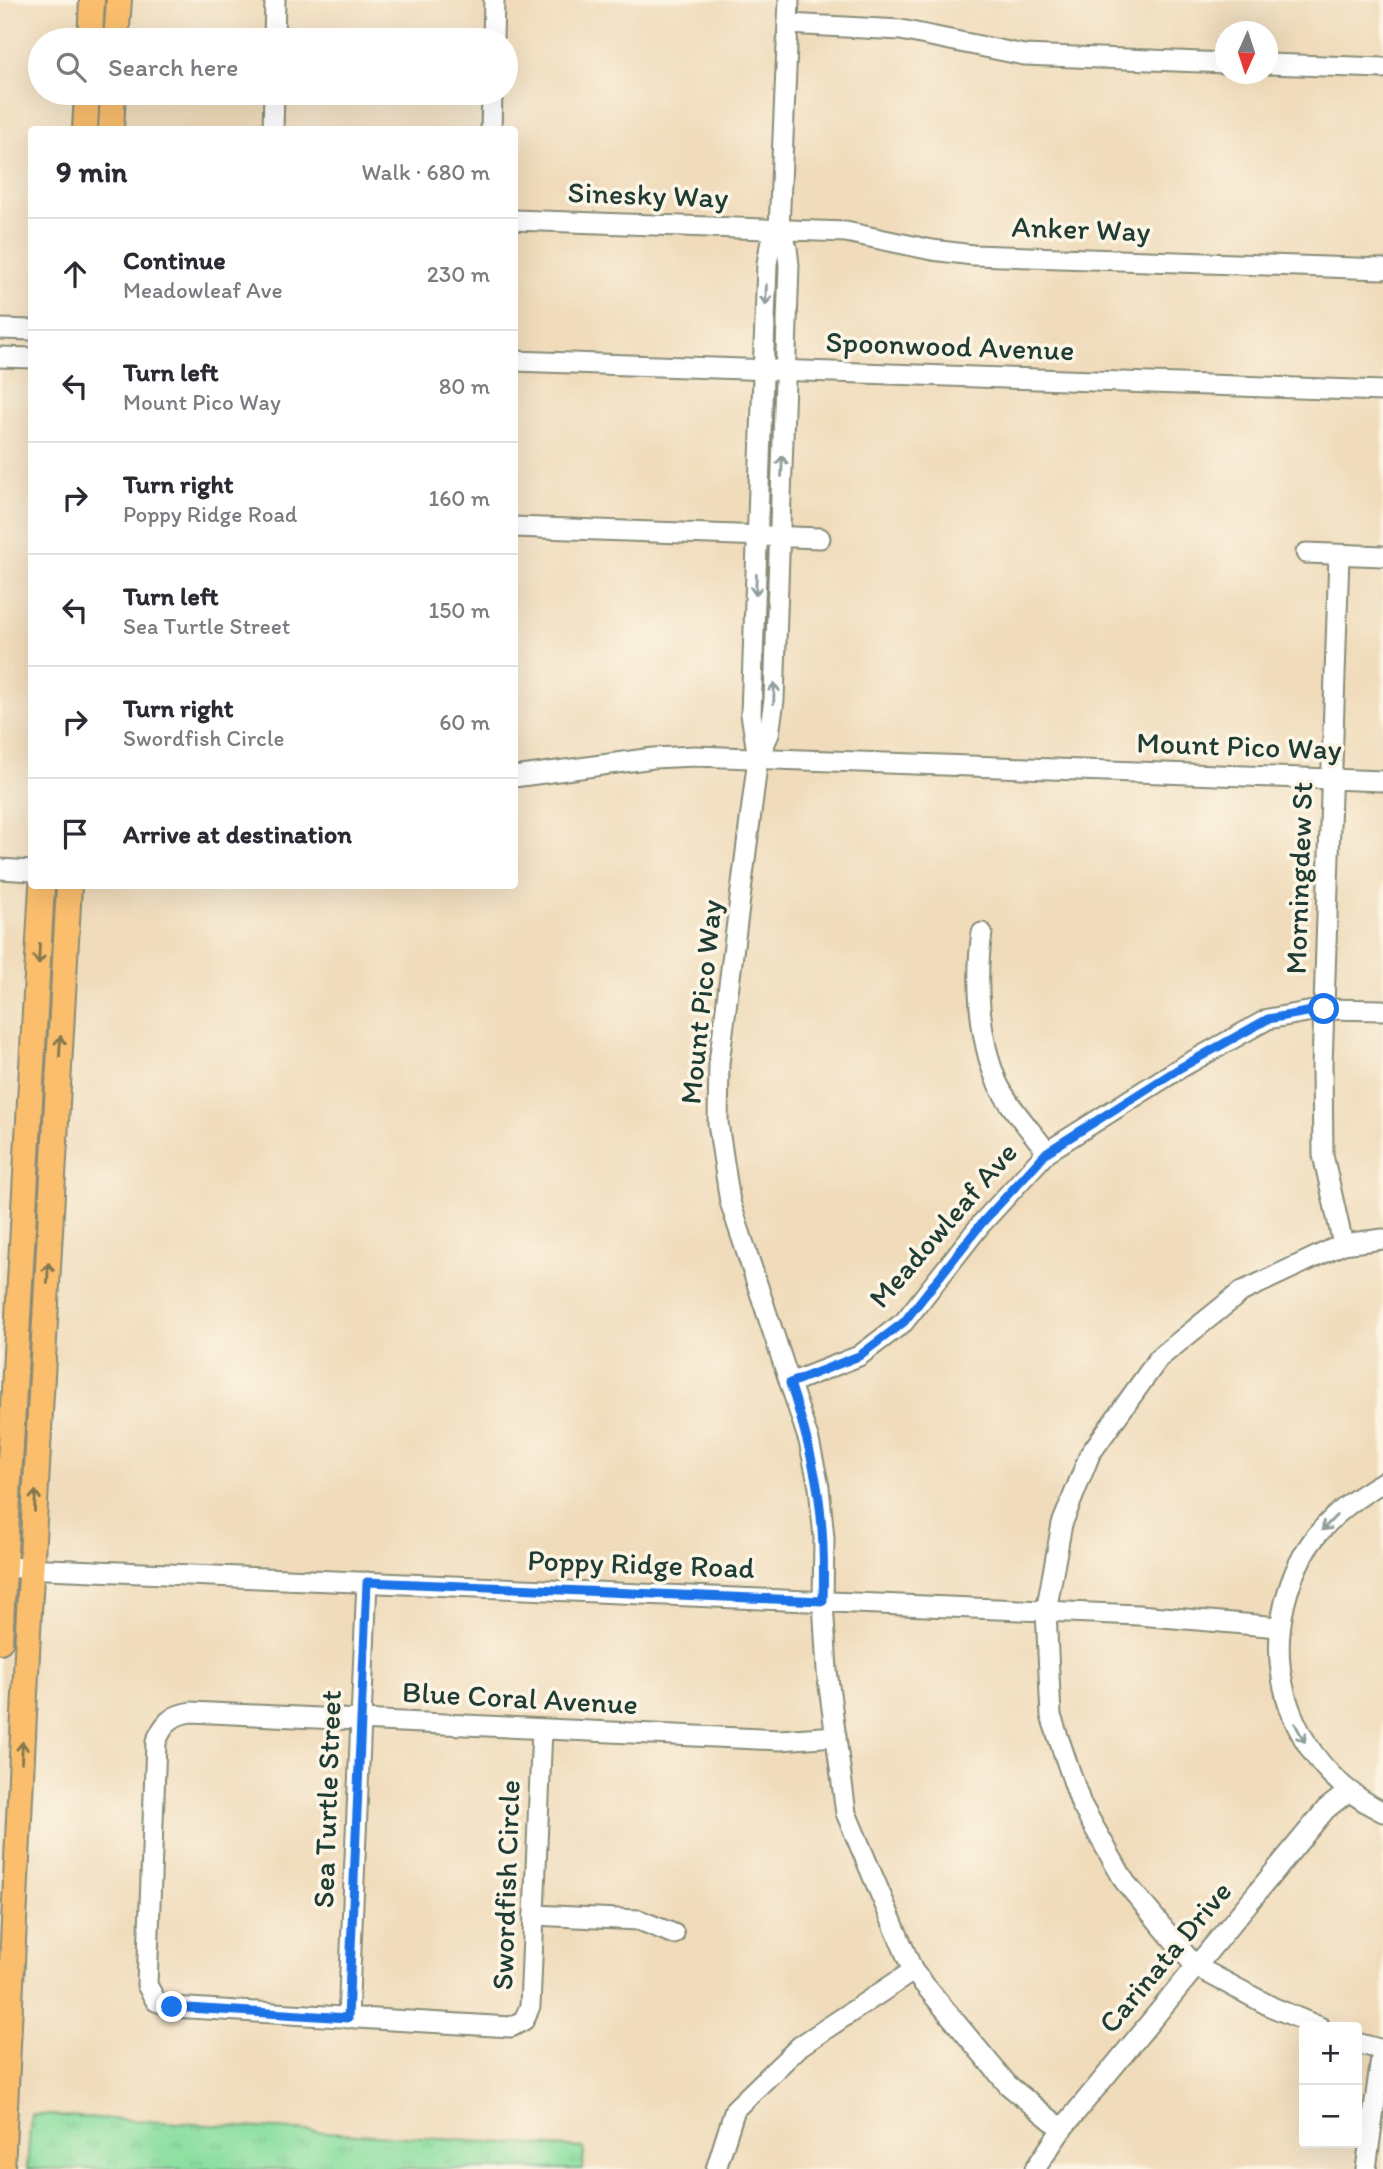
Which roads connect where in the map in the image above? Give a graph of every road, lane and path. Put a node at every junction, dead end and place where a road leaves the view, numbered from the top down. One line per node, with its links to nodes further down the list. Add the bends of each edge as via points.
1 (92, 0): 7 (main road)
2 (119, 0): 8 (main road)
3 (275, 0): 9 (street)
4 (494, 0): 10 (street)
5 (789, 0): 6 (street)
6 (788, 24): 11 (street, via 901,30 1024,55); 23 (street)
7 (91, 28)
8 (117, 28)
9 (274, 28)
10 (493, 28)
11 (1215, 63)
12 (1278, 64): 13 (street)
13 (1383, 68)
14 (86, 105): 18 (main road)
15 (112, 105): 19 (main road)
16 (274, 105): 20 (street)
17 (492, 105): 21 (street)
18 (85, 126)
19 (111, 126)
20 (274, 126)
21 (491, 126)
22 (518, 220): 23 (street, Sinesky Way)
23 (779, 229): 24 (street, Anker Way, via 868,235 973,255); 30 (street, Mount Pico Way, one-way to 30, via 767,255); 31 (street, Mount Pico Way, via 789,256)
24 (1383, 269)
25 (0, 328): 26 (street)
26 (28, 330)
27 (0, 357): 28 (street)
28 (28, 358)
29 (518, 361): 30 (street, Spoonwood Avenue)
30 (763, 370): 31 (street, Spoonwood Avenue); 34 (street, Mount Pico Way)
31 (785, 370): 32 (street, Spoonwood Avenue); 35 (street, Mount Pico Way, one-way to 31)
32 (1383, 391)
33 (518, 527): 34 (street)
34 (757, 535): 35 (street); 40 (street, Mount Pico Way, one-way to 40, via 751,715)
35 (779, 536): 36 (street); 40 (street, Mount Pico Way, one-way to 35, via 773,717)
36 (820, 538)
37 (1306, 553): 38 (street)
38 (1339, 555): 39 (street); 42 (street, Morningdew St)
39 (1383, 556)
40 (758, 758): 41 (street, Mount Pico Way, via 653,758); 42 (street, Mount Pico Way); 54 (street, Mount Pico Way, via 720,1053 718,1123 730,1202)
41 (518, 776)
42 (1332, 779): 43 (street, Mount Pico Way); 49 (street, Morningdew St)
43 (1383, 781)
44 (0, 869): 45 (street)
45 (28, 872)
46 (43, 889): 56 (main road, one-way to 56)
47 (69, 889): 57 (main road, one-way to 47)
48 (982, 933): 51 (street, via 977,966 979,1011 998,1082)
49 (1324, 1009): 50 (street, Meadowleaf Ave); 51 (street, Meadowleaf Ave, via 1268,1019); 53 (street, Morningdew St, via 1323,1155)
50 (1383, 1010)
51 (1047, 1152): 54 (street, Meadowleaf Ave, via 981,1224 904,1322 859,1356)
52 (1383, 1239): 53 (street)
53 (1343, 1244): 60 (street, via 1241,1292 1159,1358 1090,1454 1062,1524)
54 (790, 1383): 59 (street, Mount Pico Way, via 819,1487)
55 (1383, 1482): 61 (street, one-way to 61, via 1350,1501 1315,1536 1291,1579)
56 (2, 1567): 57 (street, Poppy Ridge Road); 62 (main road)
57 (31, 1569): 58 (street, Poppy Ridge Road); 77 (main road, one-way to 57)
58 (367, 1582): 59 (street, Poppy Ridge Road); 63 (street, Sea Turtle Street)
59 (823, 1601): 60 (street, Poppy Ridge Road); 66 (street, Mount Pico Way)
60 (1045, 1611): 61 (street, Poppy Ridge Road); 71 (street, via 1051,1716 1081,1804 1125,1882)
61 (1279, 1627): 67 (street, one-way to 67, via 1281,1678 1293,1718 1314,1755)
62 (0, 1641)
63 (360, 1720): 64 (street, Blue Coral Avenue, via 191,1712 176,1715); 65 (street, Blue Coral Avenue); 73 (street, Sea Turtle Street)
64 (164, 1725): 73 (street, Swordfish Circle, via 156,1742 148,1972 156,2001 172,2007)
65 (542, 1729): 66 (street, Blue Coral Avenue, via 780,1740); 69 (street, Swordfish Circle)
66 (836, 1736): 72 (street, Mount Pico Way, via 846,1813)
67 (1349, 1791): 68 (street); 71 (street, Carinata Drive, via 1326,1809)
68 (1383, 1812)
69 (534, 1914): 70 (street, via 639,1920); 73 (street, Swordfish Circle, via 530,2006 524,2020 511,2027)
70 (674, 1934)
71 (1195, 1966): 74 (street); 78 (street, Carinata Drive)
72 (913, 1971): 78 (street, Mount Pico Way, via 1008,2085); 81 (street, via 800,2046 735,2109)
73 (348, 2018)
74 (1308, 2022)
75 (1362, 2044): 76 (street)
76 (1383, 2050): 83 (street)
77 (3, 2102): 79 (main road)
78 (1062, 2129): 82 (street, Carinata Drive)
79 (2, 2131): 80 (main road)
80 (2, 2169)
81 (716, 2169)
82 (1035, 2169)
83 (1366, 2169)

